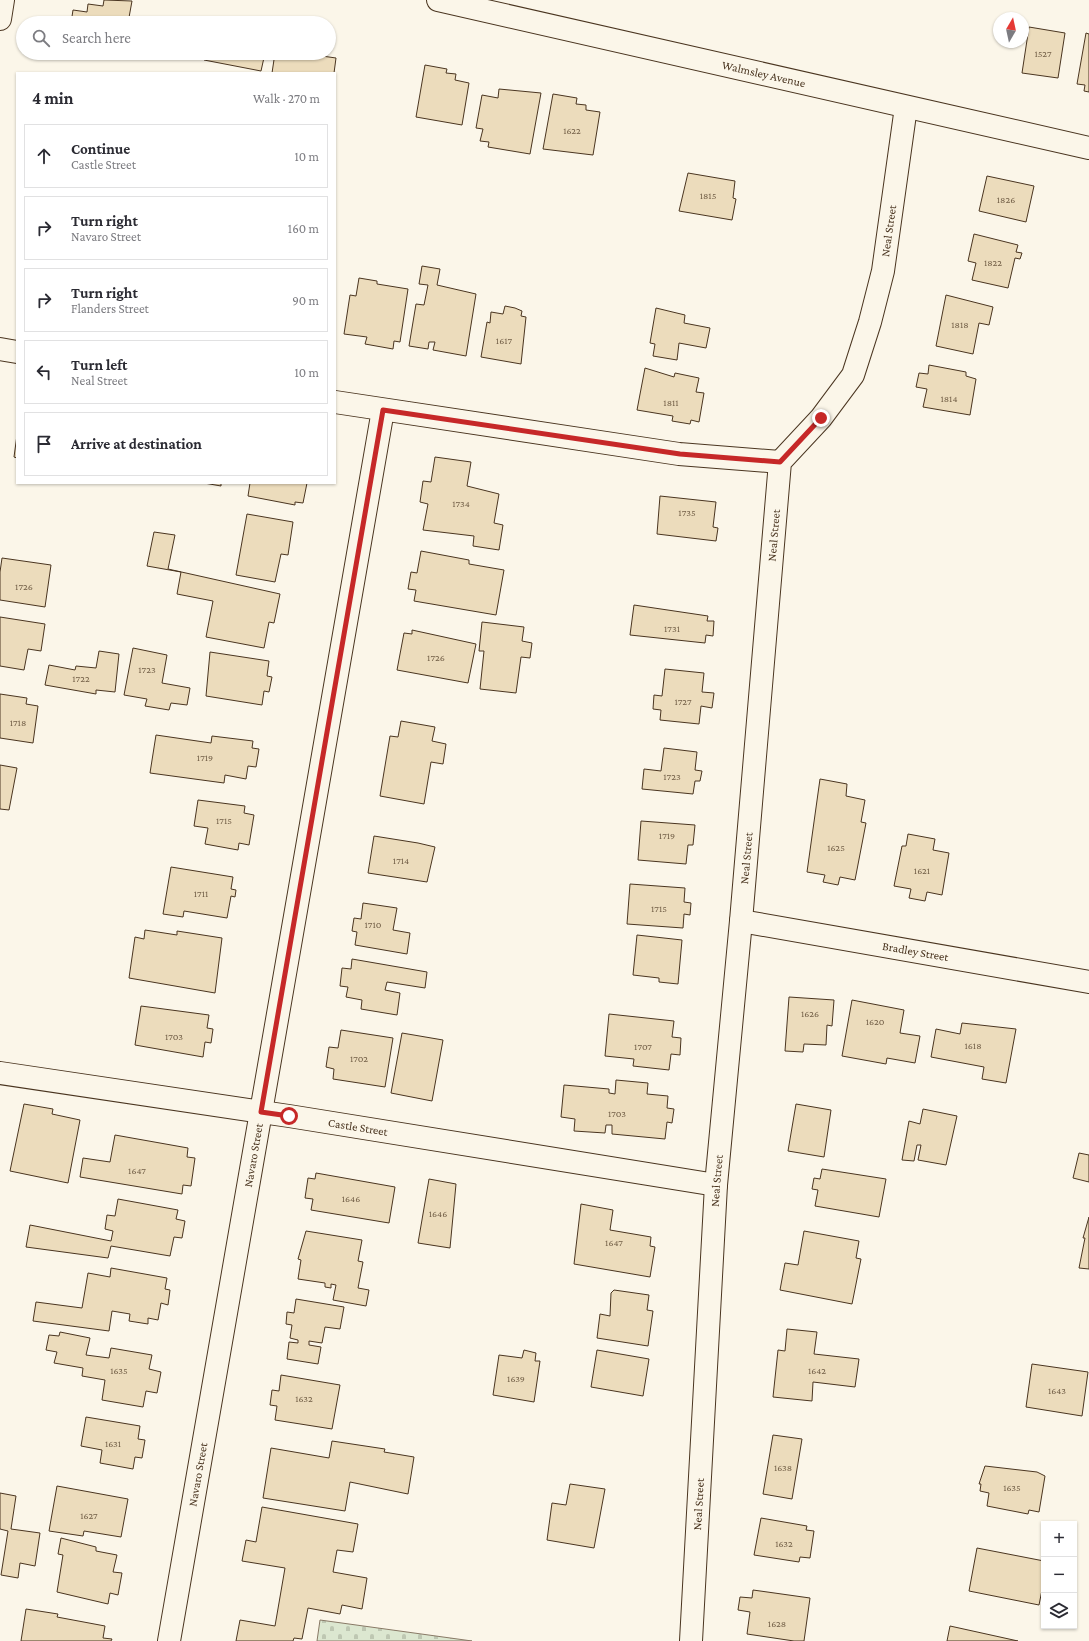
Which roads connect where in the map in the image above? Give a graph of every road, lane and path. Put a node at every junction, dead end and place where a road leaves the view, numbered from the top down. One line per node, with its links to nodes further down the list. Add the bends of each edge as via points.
1 (3, 0): 3 (street)
2 (438, 0): 4 (street, Walmsley Avenue)
3 (0, 20)
4 (906, 107): 5 (street, Walmsley Avenue); 10 (street, Neal Street, via 883,271 870,322 852,375 821,418)
5 (1089, 148)
6 (0, 349): 7 (street)
7 (16, 352)
8 (336, 402): 9 (street)
9 (383, 410): 10 (street, via 680,454); 14 (street, Navaro Street)
10 (780, 462): 11 (street, Neal Street)
11 (741, 921): 12 (street, Bradley Street); 15 (street, Neal Street)
12 (1089, 982)
13 (0, 1073): 14 (street, Castle Street)
14 (261, 1112): 15 (street, Castle Street); 16 (street, Navaro Street)
15 (716, 1185): 17 (street, Neal Street)
16 (169, 1641)
17 (691, 1641)

